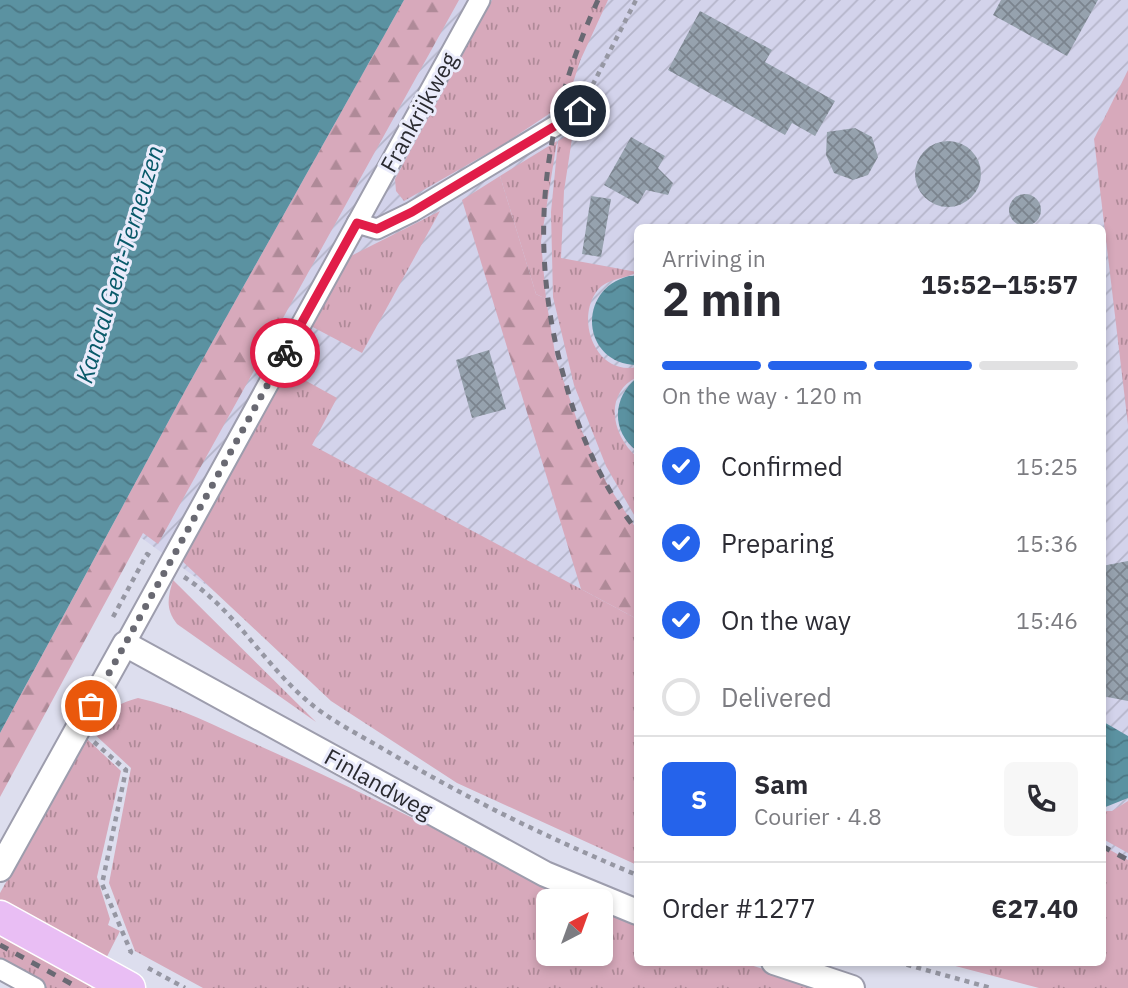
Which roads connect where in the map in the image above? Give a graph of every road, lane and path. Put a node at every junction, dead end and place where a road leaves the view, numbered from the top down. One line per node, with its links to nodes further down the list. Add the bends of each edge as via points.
1 (480, 0): 4 (street, Frankrijkweg)
2 (636, 0): 3 (path)
3 (580, 111): 4 (street, via 412,212 377,229)
4 (357, 223): 5 (street, Frankrijkweg)
5 (167, 566): 6 (path, via 147,554); 7 (street, Frankrijkweg); 10 (path, via 222,609 304,699 447,787)
6 (110, 624)
7 (125, 644): 8 (street); 11 (street, Finlandweg, via 545,874)
8 (79, 726): 9 (street); 16 (path, via 126,770 102,884 131,952)
9 (0, 869)
10 (634, 874)
11 (634, 911)
12 (0, 916): 16 (main road, via 60,950)
13 (786, 966): 18 (street)
14 (911, 966): 19 (path)
15 (0, 969): 17 (street)
16 (128, 973)
17 (35, 988)
18 (852, 988)
19 (991, 988)

